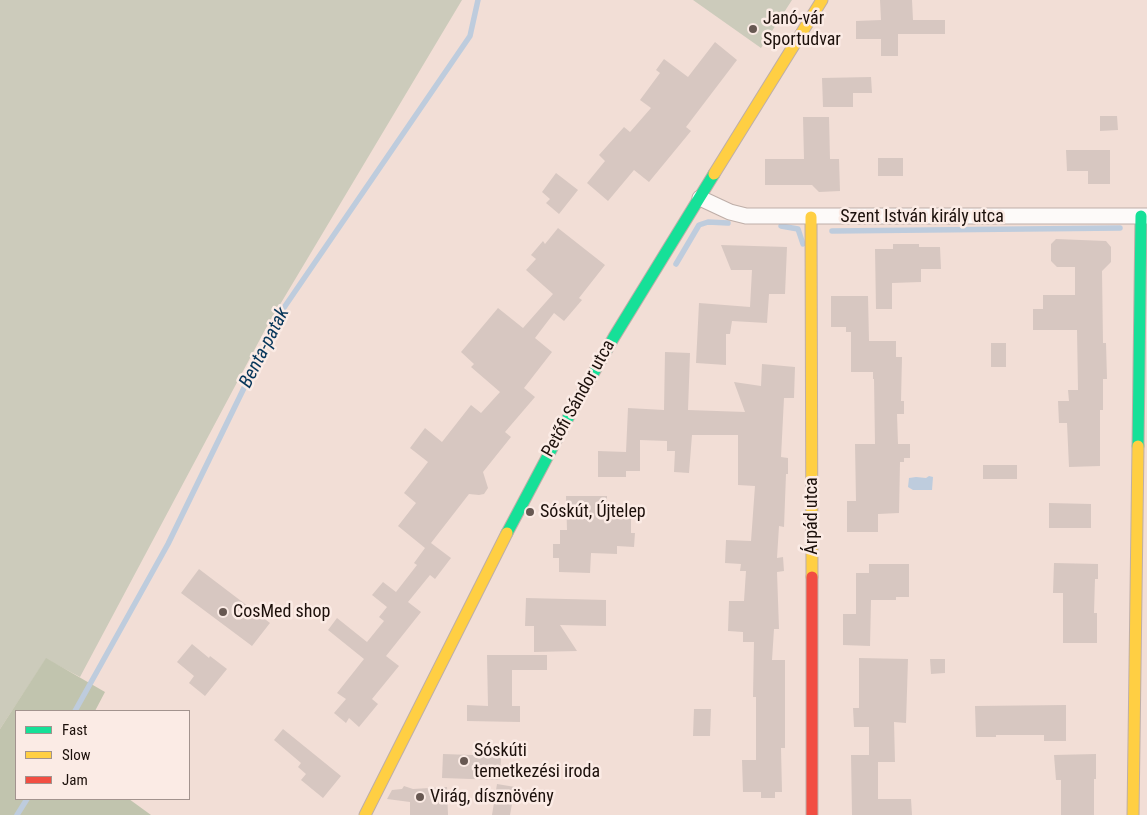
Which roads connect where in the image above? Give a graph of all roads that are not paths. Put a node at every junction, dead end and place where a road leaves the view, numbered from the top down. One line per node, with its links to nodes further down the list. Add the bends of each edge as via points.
1 (822, 0): 2 (street, Petőfi Sándor utca)
2 (700, 198): 4 (street, Szent István király utca, via 739,215); 5 (street, Petőfi Sándor utca, via 560,432)
3 (1144, 216): 4 (street, Szent István király utca); 7 (street)
4 (812, 217): 6 (street, Árpád utca)
5 (365, 815)
6 (812, 815)
7 (1133, 815)

